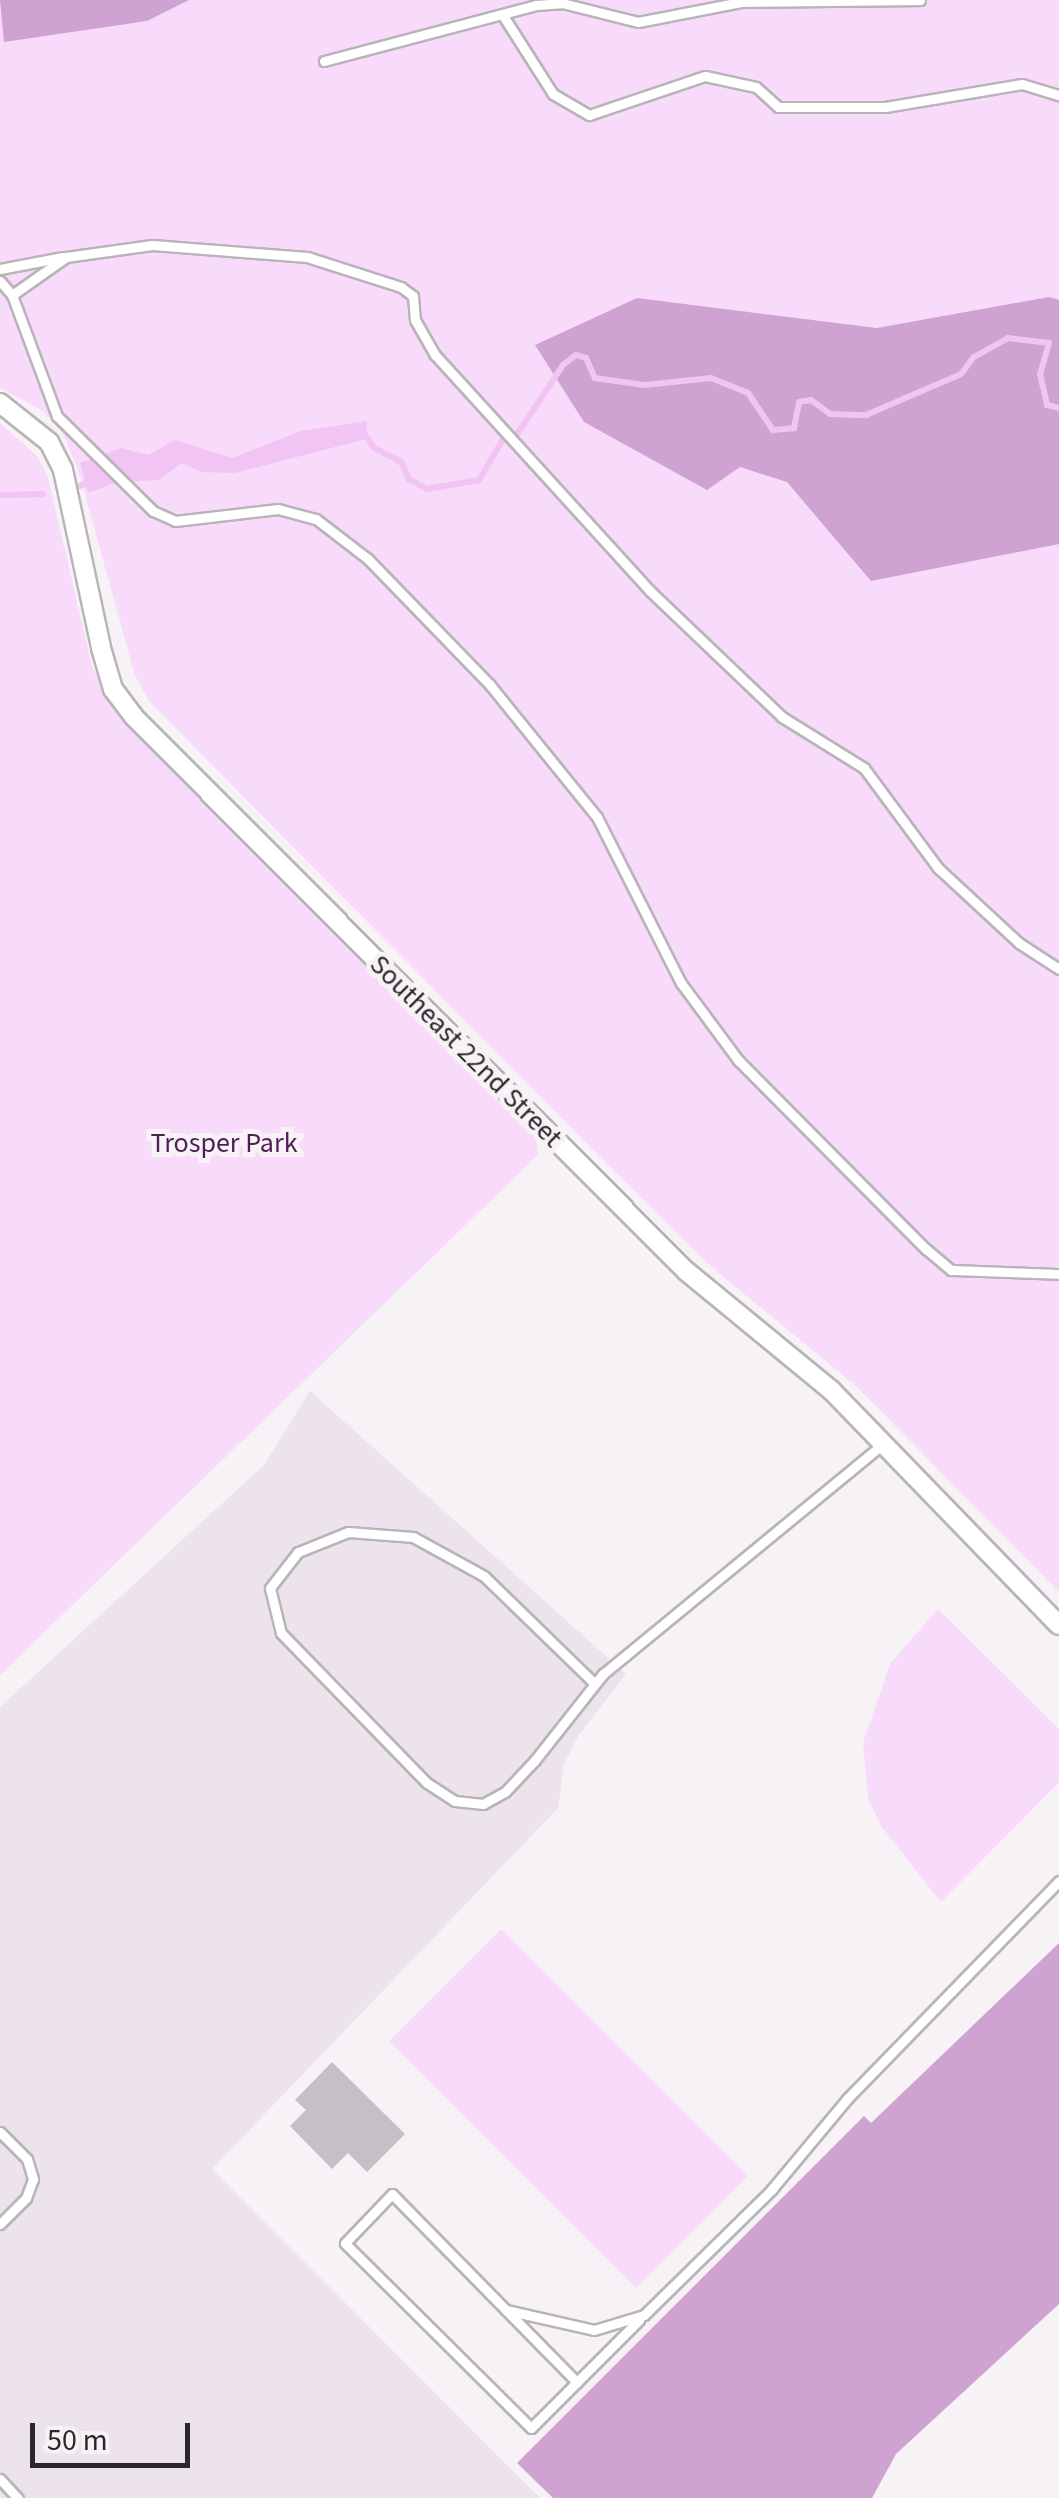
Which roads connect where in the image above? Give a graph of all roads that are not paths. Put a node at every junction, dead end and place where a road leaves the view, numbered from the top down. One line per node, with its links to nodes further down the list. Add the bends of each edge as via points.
1 (920, 0): 2 (lane, via 741,2 638,22 562,3)
2 (502, 14): 3 (lane); 4 (lane, via 553,94 589,116 706,76 756,87 778,107 885,107 1022,84)
3 (324, 61)
4 (1059, 96)
5 (66, 257): 6 (lane); 8 (lane); 10 (lane, via 152,245 307,257 384,280 412,296 435,355 529,463 782,717 864,768 938,868 1020,943)
6 (0, 269)
7 (0, 281): 8 (lane)
8 (12, 295): 11 (lane, via 45,396 137,495 174,522 298,512 353,545 544,746 597,818 635,903 682,983 770,1098 951,1270)
9 (0, 403): 12 (street, Southeast 22nd Street, via 49,442 63,470 101,648 113,689 134,718 686,1272)
10 (1059, 968)
11 (1059, 1274)
12 (884, 1442): 13 (street, Southeast 22nd Street); 14 (lane)
13 (1059, 1625)
14 (594, 1683): 14 (lane, via 484,1576 414,1538 348,1532 298,1552 270,1588 281,1633 428,1782 455,1801 483,1804 505,1792)
15 (1059, 1881): 19 (lane, via 847,2099 772,2190)
16 (0, 2132): 17 (lane, via 26,2159 32,2179 26,2198)
17 (0, 2224)
18 (506, 2310): 19 (lane, via 594,2330); 20 (lane); 20 (lane, via 392,2194 345,2243 531,2428)
19 (644, 2315): 20 (lane)
20 (577, 2382)
21 (0, 2479): 22 (lane)
22 (18, 2498)

